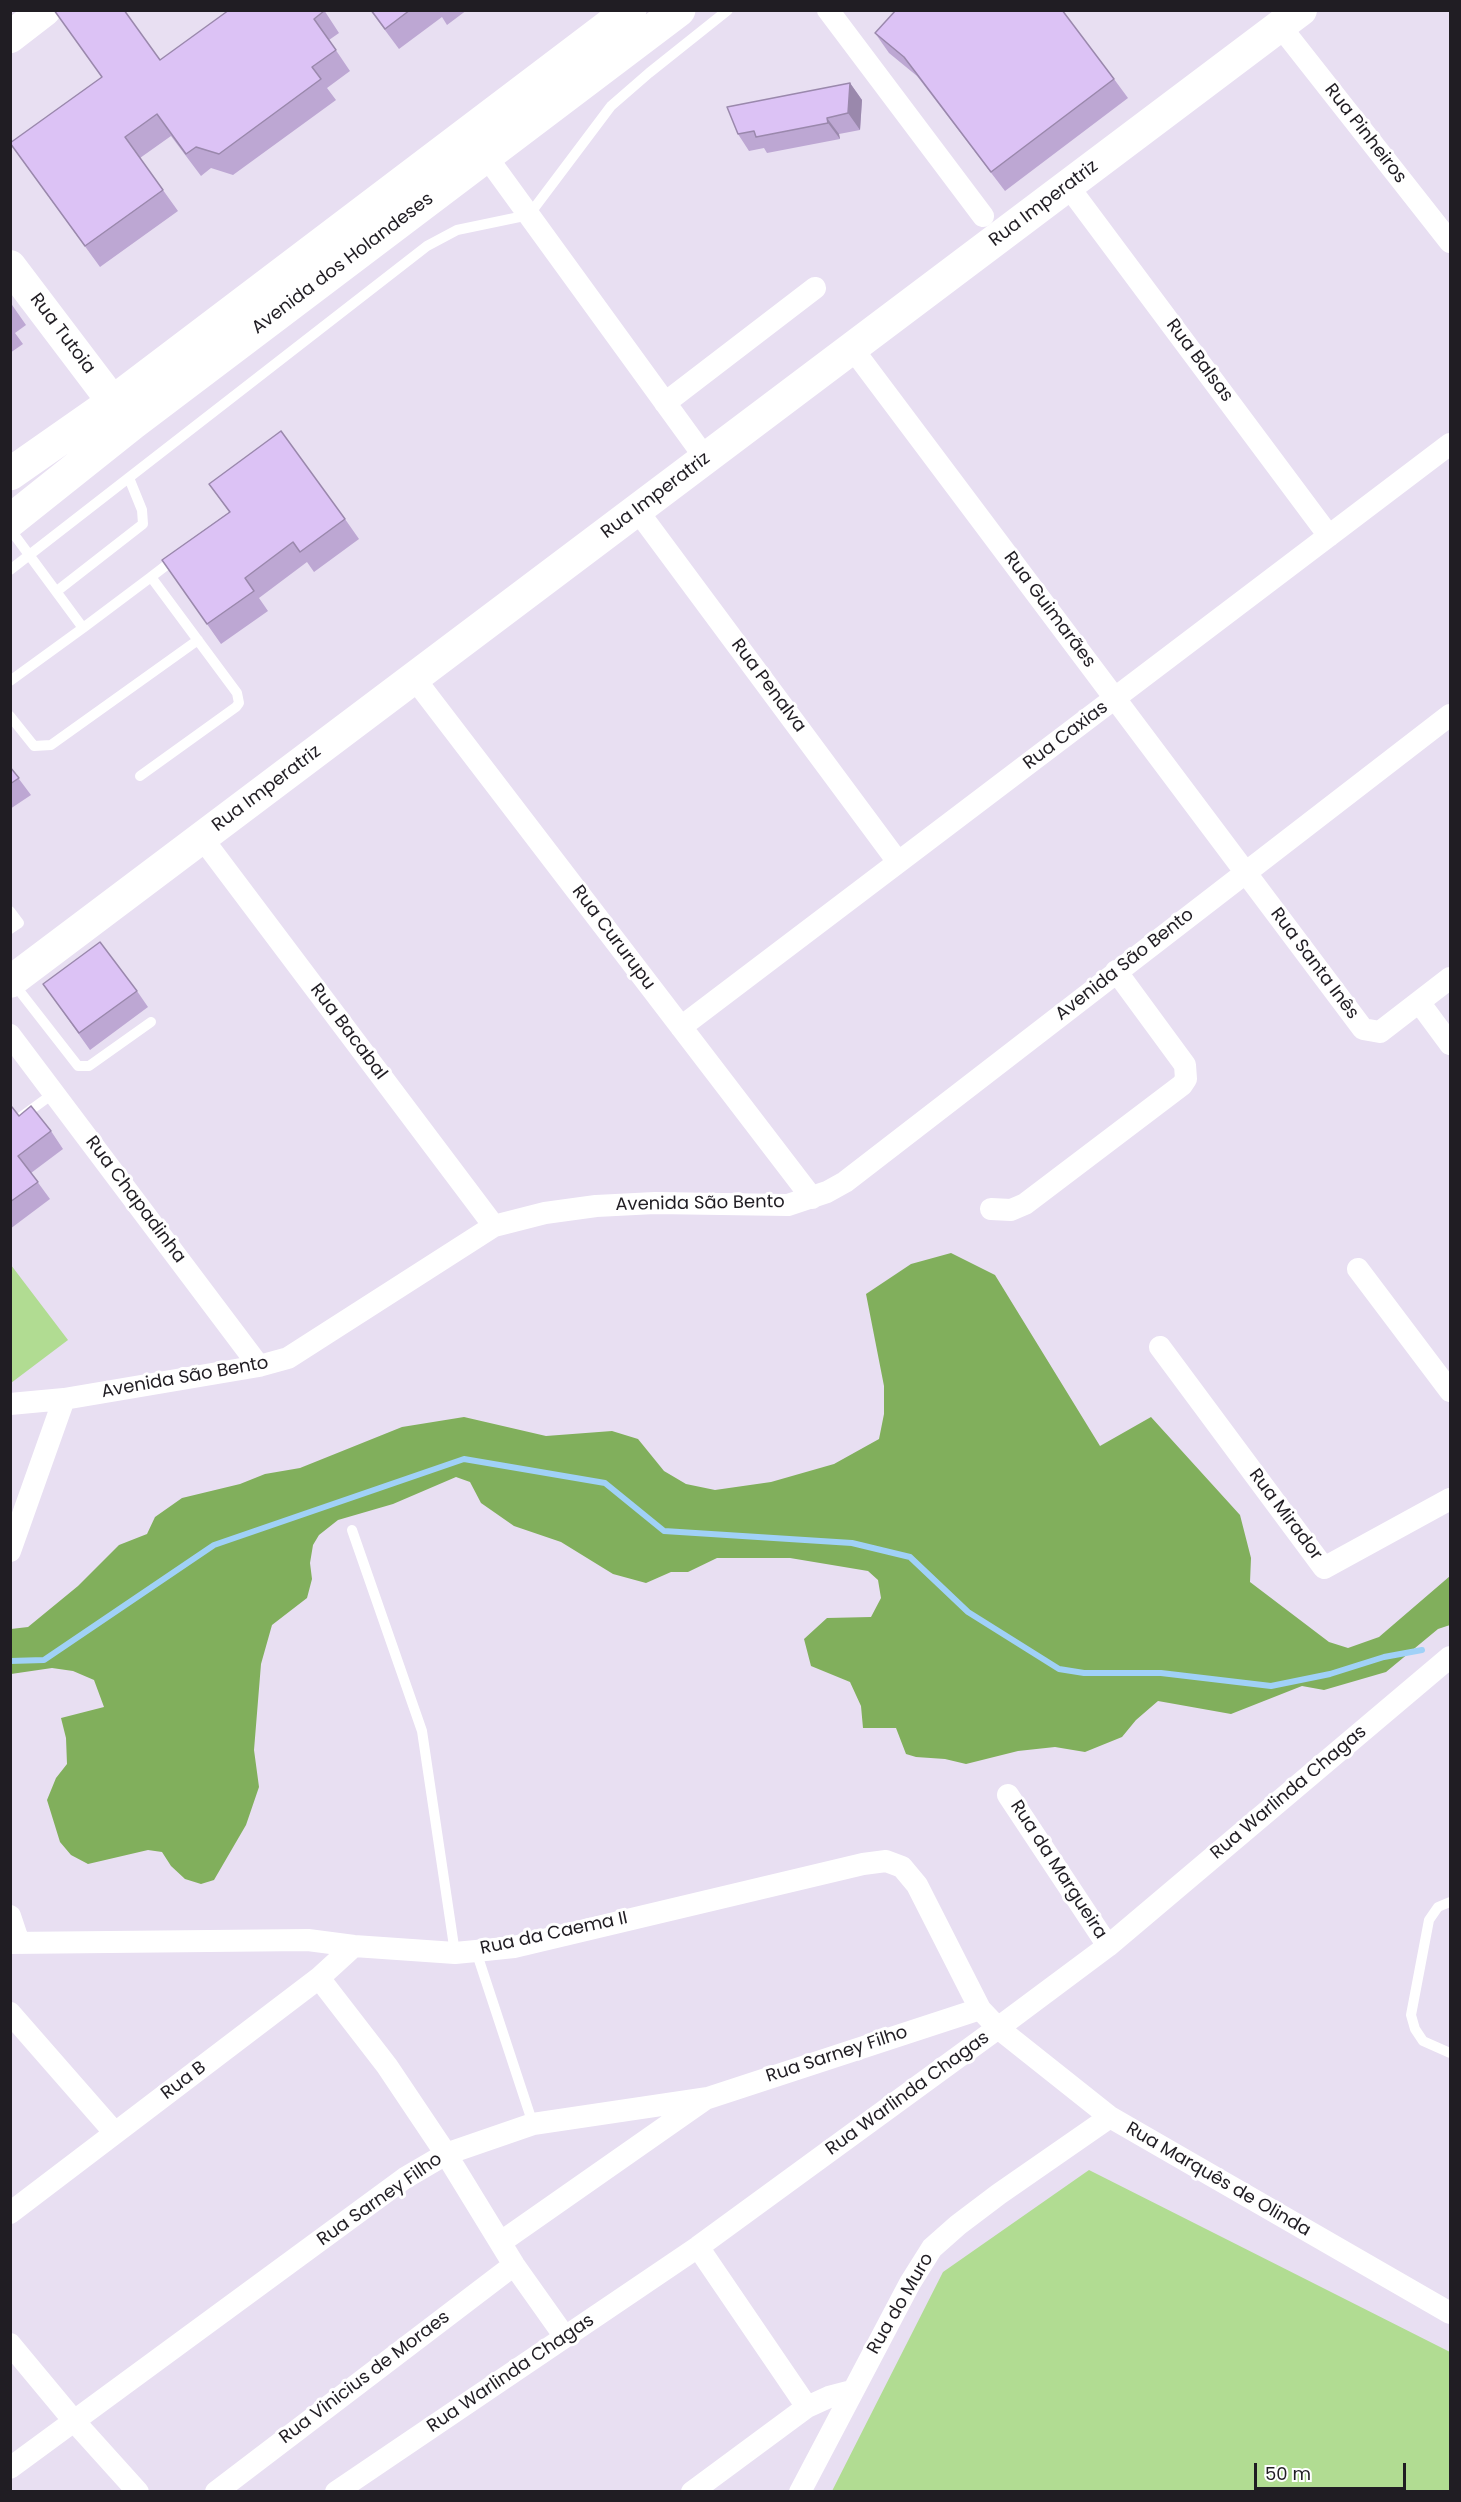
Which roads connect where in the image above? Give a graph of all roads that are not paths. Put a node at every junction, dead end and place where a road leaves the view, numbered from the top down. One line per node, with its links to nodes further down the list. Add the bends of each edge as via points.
1 (45, 10): 7 (street)
2 (630, 10): 16 (main road, Avenida dos Holandeses)
3 (679, 10): 8 (main road, Avenida dos Holandeses)
4 (728, 10): 10 (lane, via 611,106)
5 (828, 10): 11 (street)
6 (1290, 18): 9 (street, Rua Imperatriz); 12 (street, Rua Pinheiros)
7 (10, 37)
8 (486, 156): 10 (street); 23 (main road, Avenida dos Holandeses)
9 (1068, 186): 15 (street, Rua Imperatriz); 25 (street, Rua Balsas)
10 (529, 215): 17 (street); 21 (lane, via 456,230 427,246)
11 (983, 216)
12 (1450, 242)
13 (10, 266): 16 (street, Rua Tutoia)
14 (815, 288): 17 (street)
15 (852, 348): 19 (street, Rua Imperatriz); 35 (street, Rua Guimarães)
16 (113, 402): 20 (main road, Avenida dos Holandeses)
17 (665, 403): 19 (street)
18 (1450, 444): 25 (street, Rua Caxias)
19 (706, 459): 22 (street, Rua Imperatriz)
20 (10, 474)
21 (129, 478): 27 (lane); 30 (lane, via 142,510 143,524)
22 (637, 510): 33 (street, Rua Imperatriz); 40 (street, Rua Penalva)
23 (10, 521)
24 (10, 529): 27 (lane)
25 (1329, 536): 35 (street, Rua Caxias)
26 (188, 548): 29 (lane)
27 (30, 555): 28 (lane); 30 (lane)
28 (10, 570)
29 (151, 577): 31 (lane); 32 (lane)
30 (57, 591): 31 (lane)
31 (83, 627): 34 (lane)
32 (198, 640): 37 (lane, via 51,745 34,746); 38 (lane, via 237,693 239,703)
33 (414, 678): 39 (street, Rua Imperatriz); 49 (street, Rua Cururupu)
34 (10, 681)
35 (1115, 698): 40 (street, Rua Caxias); 41 (street, Rua Guimarães)
36 (1450, 715): 41 (street, Avenida São Bento)
37 (10, 716)
38 (140, 776)
39 (202, 838): 46 (street, Rua Imperatriz); 56 (street, Rua Bacabal)
40 (898, 862): 49 (street, Rua Caxias)
41 (1245, 871): 44 (street, Avenida São Bento); 47 (street, Rua Santa Inês, via 1363,1029 1380,1032)
42 (10, 911): 43 (lane, via 19,923)
43 (10, 929)
44 (1116, 971): 54 (street, Avenida São Bento, via 845,1182); 55 (street, via 1185,1065 1186,1079 1025,1204 1011,1210)
45 (1450, 978): 47 (street, Rua Santa Inês)
46 (11, 982): 48 (lane, via 78,1066 89,1066)
47 (1419, 1002): 51 (street)
48 (151, 1022)
49 (681, 1027): 54 (street, Rua Cururupu)
50 (10, 1035): 52 (street, Rua Chapadinha)
51 (1450, 1044)
52 (54, 1093): 53 (lane); 59 (street, Rua Chapadinha)
53 (10, 1125)
54 (812, 1198): 56 (street, Avenida São Bento, via 788,1205 596,1206)
55 (991, 1209)
56 (494, 1226): 59 (street, Avenida São Bento, via 288,1358)
57 (1358, 1269): 60 (street)
58 (1160, 1347): 63 (street, Rua Mirador, via 1324,1568)
59 (259, 1366): 61 (street, Avenida São Bento)
60 (1450, 1391)
61 (64, 1399): 62 (street, Avenida São Bento); 65 (street)
62 (10, 1404)
63 (1450, 1499)
64 (352, 1530): 73 (lane, via 422,1731)
65 (10, 1551)
66 (1450, 1657): 72 (street, Rua Warlinda Chagas)
67 (1008, 1795): 72 (street, Rua da Margueira)
68 (1450, 1902): 78 (lane, via 1438,1907 1429,1920 1412,2015 1423,2041)
69 (10, 1916): 70 (street)
70 (15, 1943): 71 (street, Rua da Caema II, via 308,1940)
71 (354, 1946): 73 (street, Rua da Caema II); 74 (street, Rua B)
72 (1108, 1946): 77 (street, Rua Warlinda Chagas)
73 (466, 1952): 75 (street, Rua da Caema II, via 514,1947 886,1861 902,1867 917,1885); 81 (lane)
74 (319, 1978): 82 (street, Rua B); 83 (street, via 387,2066)
75 (980, 2009): 77 (street, Rua da Caema II); 79 (street, Rua Sarney Filho)
76 (10, 2013): 82 (street)
77 (998, 2028): 80 (street, Rua Marquês de Olinda); 86 (street, Rua Warlinda Chagas)
78 (1450, 2053)
79 (708, 2098): 81 (street, Rua Sarney Filho); 85 (street)
80 (1110, 2117): 88 (street, Rua Marquês de Olinda); 91 (street, Rua do Muro, via 991,2200 932,2248)
81 (533, 2124): 83 (street, Rua Sarney Filho)
82 (116, 2133): 84 (street, Rua B)
83 (446, 2154): 85 (street); 93 (street, Rua Sarney Filho, via 405,2178)
84 (10, 2213)
85 (501, 2242): 87 (street)
86 (698, 2247): 89 (street, Rua Warlinda Chagas); 92 (street)
87 (514, 2265): 89 (street); 96 (street, Rua Vinicius de Moraes)
88 (1450, 2313)
89 (565, 2337): 97 (street, Rua Warlinda Chagas)
90 (10, 2344): 93 (street)
91 (852, 2391): 92 (street); 99 (street, Rua do Muro)
92 (807, 2407): 98 (street)
93 (74, 2421): 94 (street, Rua Sarney Filho); 95 (street)
94 (10, 2468)
95 (138, 2492)
96 (216, 2492)
97 (336, 2492)
98 (692, 2492)
99 (800, 2492)

